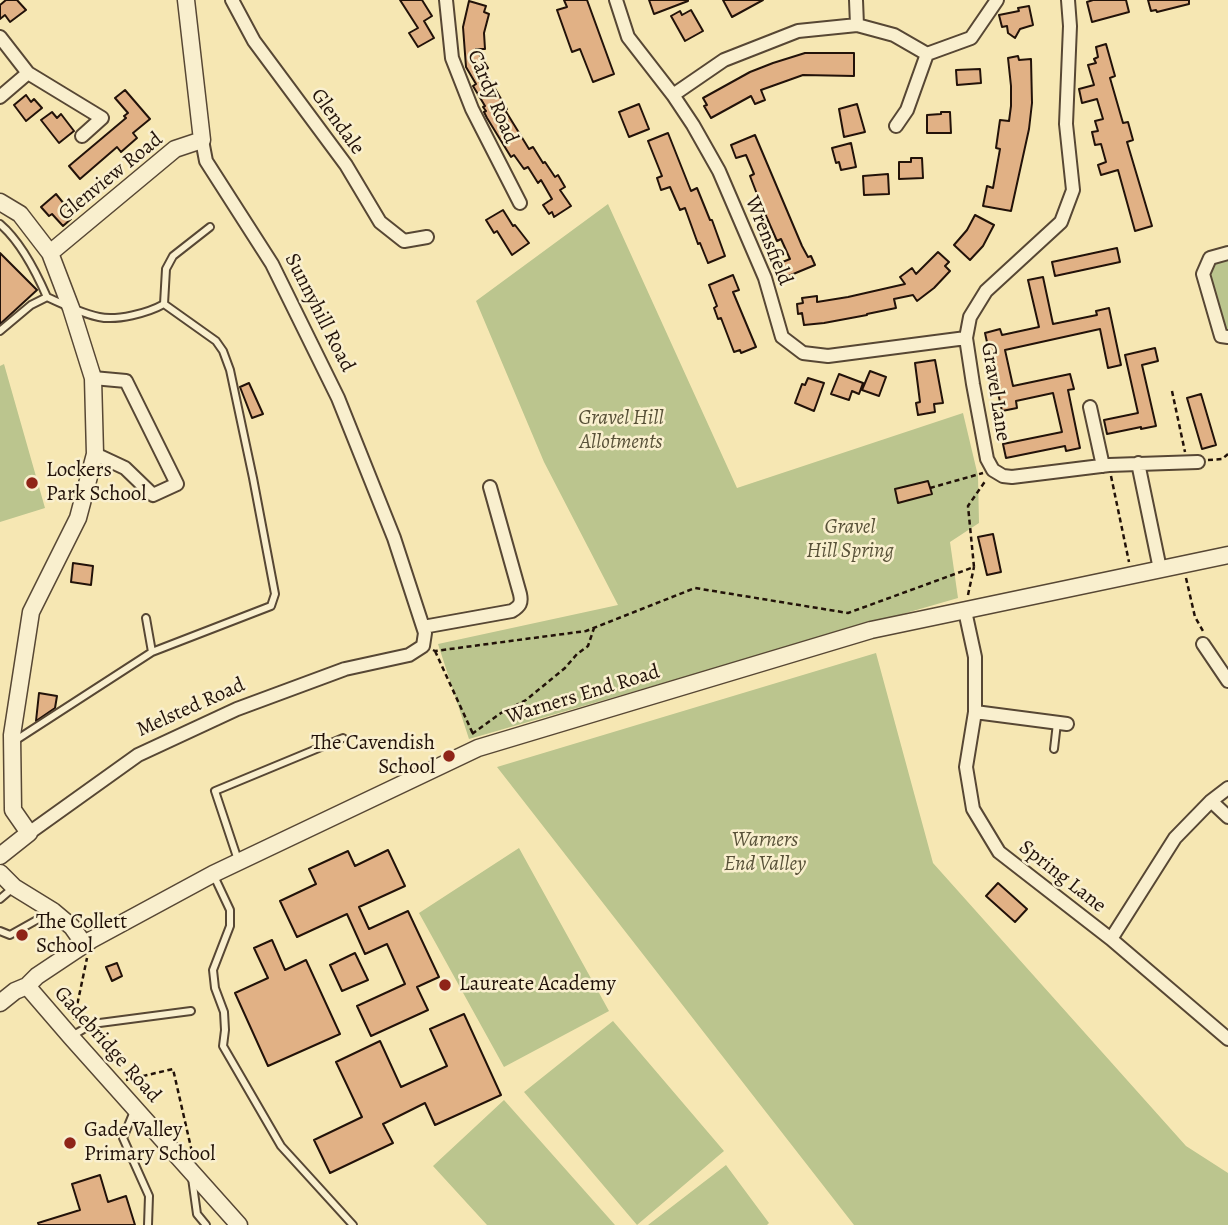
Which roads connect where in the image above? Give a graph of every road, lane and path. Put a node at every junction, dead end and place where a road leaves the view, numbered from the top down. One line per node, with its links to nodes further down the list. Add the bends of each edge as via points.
1 (186, 0): 16 (street, Sunnyhill Road)
2 (232, 0): 21 (street, Glendale, via 254,41 346,165 380,222 404,240)
3 (446, 0): 18 (street, Cardy Road, via 452,58 472,109)
4 (616, 0): 12 (street, Wrensfield, via 628,37)
5 (856, 0): 8 (street)
6 (997, 0): 10 (street, via 971,38)
7 (1068, 0): 29 (street, Gravel Lane, via 1066,124 1073,190 1061,222 986,291 970,317)
8 (857, 25): 10 (street, via 894,34); 12 (street, via 799,31 724,60)
9 (0, 37): 11 (street)
10 (927, 54): 14 (street, via 907,110)
11 (28, 73): 13 (street); 15 (street, via 102,118)
12 (673, 95): 29 (street, Wrensfield, via 719,172 765,278 782,337 803,353 828,356)
13 (0, 97)
14 (895, 126)
15 (82, 136)
16 (202, 141): 22 (street, Glenview Road, via 174,149); 48 (street, Sunnyhill Road, via 206,161 272,264 338,398 394,538)
17 (0, 202): 22 (street, via 20,214)
18 (520, 203)
19 (0, 224): 24 (lane, via 21,249)
20 (210, 227): 25 (lane, via 173,256 166,269)
21 (428, 237)
22 (50, 253): 26 (street)
23 (1228, 253): 28 (street, via 1210,258 1203,274 1221,336)
24 (47, 297): 26 (lane); 27 (lane)
25 (164, 304): 26 (lane, via 128,316 102,318); 52 (lane, via 223,351 275,594 271,606)
26 (71, 308): 30 (street)
27 (0, 331)
28 (1228, 337)
29 (966, 338): 38 (street, Gravel Lane, via 986,458)
30 (93, 378): 33 (street); 33 (street, via 126,381 177,484 153,495 125,468)
31 (1172, 391): 35 (path)
32 (1090, 407): 37 (street)
33 (95, 454): 58 (street, via 78,518 31,612)
34 (1228, 454): 35 (path)
35 (1192, 462): 36 (street, Gravel Lane)
36 (1138, 463): 37 (street, Gravel Lane); 44 (street)
37 (1106, 465): 38 (street, Gravel Lane, via 1012,477); 45 (path)
38 (993, 470): 40 (path); 43 (path, via 968,506)
39 (490, 487): 48 (street, via 520,594 519,607)
40 (930, 488)
41 (1228, 555): 42 (street, Warners End Road)
42 (1183, 564): 44 (street, Warners End Road); 50 (path)
43 (974, 567): 46 (path); 49 (path, via 848,614 695,588)
44 (1160, 569): 45 (street, Warners End Road)
45 (1131, 575): 46 (street, Warners End Road)
46 (965, 611): 54 (street, Spring Lane, via 975,657); 57 (street, Warners End Road, via 871,630)
47 (146, 618): 52 (lane)
48 (423, 627): 51 (street, Sunnyhill Road)
49 (594, 628): 51 (path); 57 (path, via 587,646 565,668 526,701 501,713)
50 (1203, 644): 53 (street)
51 (429, 649): 57 (path); 63 (street, Melsted Road, via 345,669 237,709 138,755)
52 (152, 652): 58 (lane)
53 (1228, 681)
54 (975, 712): 55 (street); 72 (street, Spring Lane, via 966,768 973,809 999,852)
55 (1062, 724): 59 (lane)
56 (343, 738): 65 (lane, via 215,791)
57 (475, 741): 65 (street, Warners End Road)
58 (12, 743): 63 (street, via 13,810)
59 (1054, 749)
60 (1228, 788): 61 (street)
61 (1212, 801): 62 (street); 72 (street, via 1175,838)
62 (1228, 817)
63 (29, 833): 64 (street, Melsted Road)
64 (0, 856)
65 (239, 862): 67 (street, Warners End Road)
66 (0, 873): 68 (street)
67 (213, 874): 73 (street, Warners End Road); 85 (lane, via 230,910 230,926 213,970 224,1012 223,1046 281,1146)
68 (14, 887): 69 (lane); 70 (street)
69 (0, 900)
70 (53, 911): 71 (lane, via 10,934); 73 (street)
71 (0, 931)
72 (1111, 939): 78 (street, Spring Lane)
73 (88, 942): 74 (street, Warners End Road); 77 (path)
74 (27, 986): 75 (street, Warners End Road); 77 (street, Gadebridge Road)
75 (0, 1003)
76 (191, 1011): 77 (lane, via 92,1024)
77 (71, 1037): 79 (street, Gadebridge Road)
78 (1228, 1039)
79 (113, 1083): 80 (street, Gadebridge Road); 81 (path, via 173,1069 194,1158)
80 (136, 1109): 81 (street, Gadebridge Road); 83 (lane, via 123,1138 149,1196)
81 (190, 1170): 82 (street, Gadebridge Road); 84 (lane, via 197,1214)
82 (233, 1223)
83 (148, 1225)
84 (206, 1225)
85 (353, 1225)

